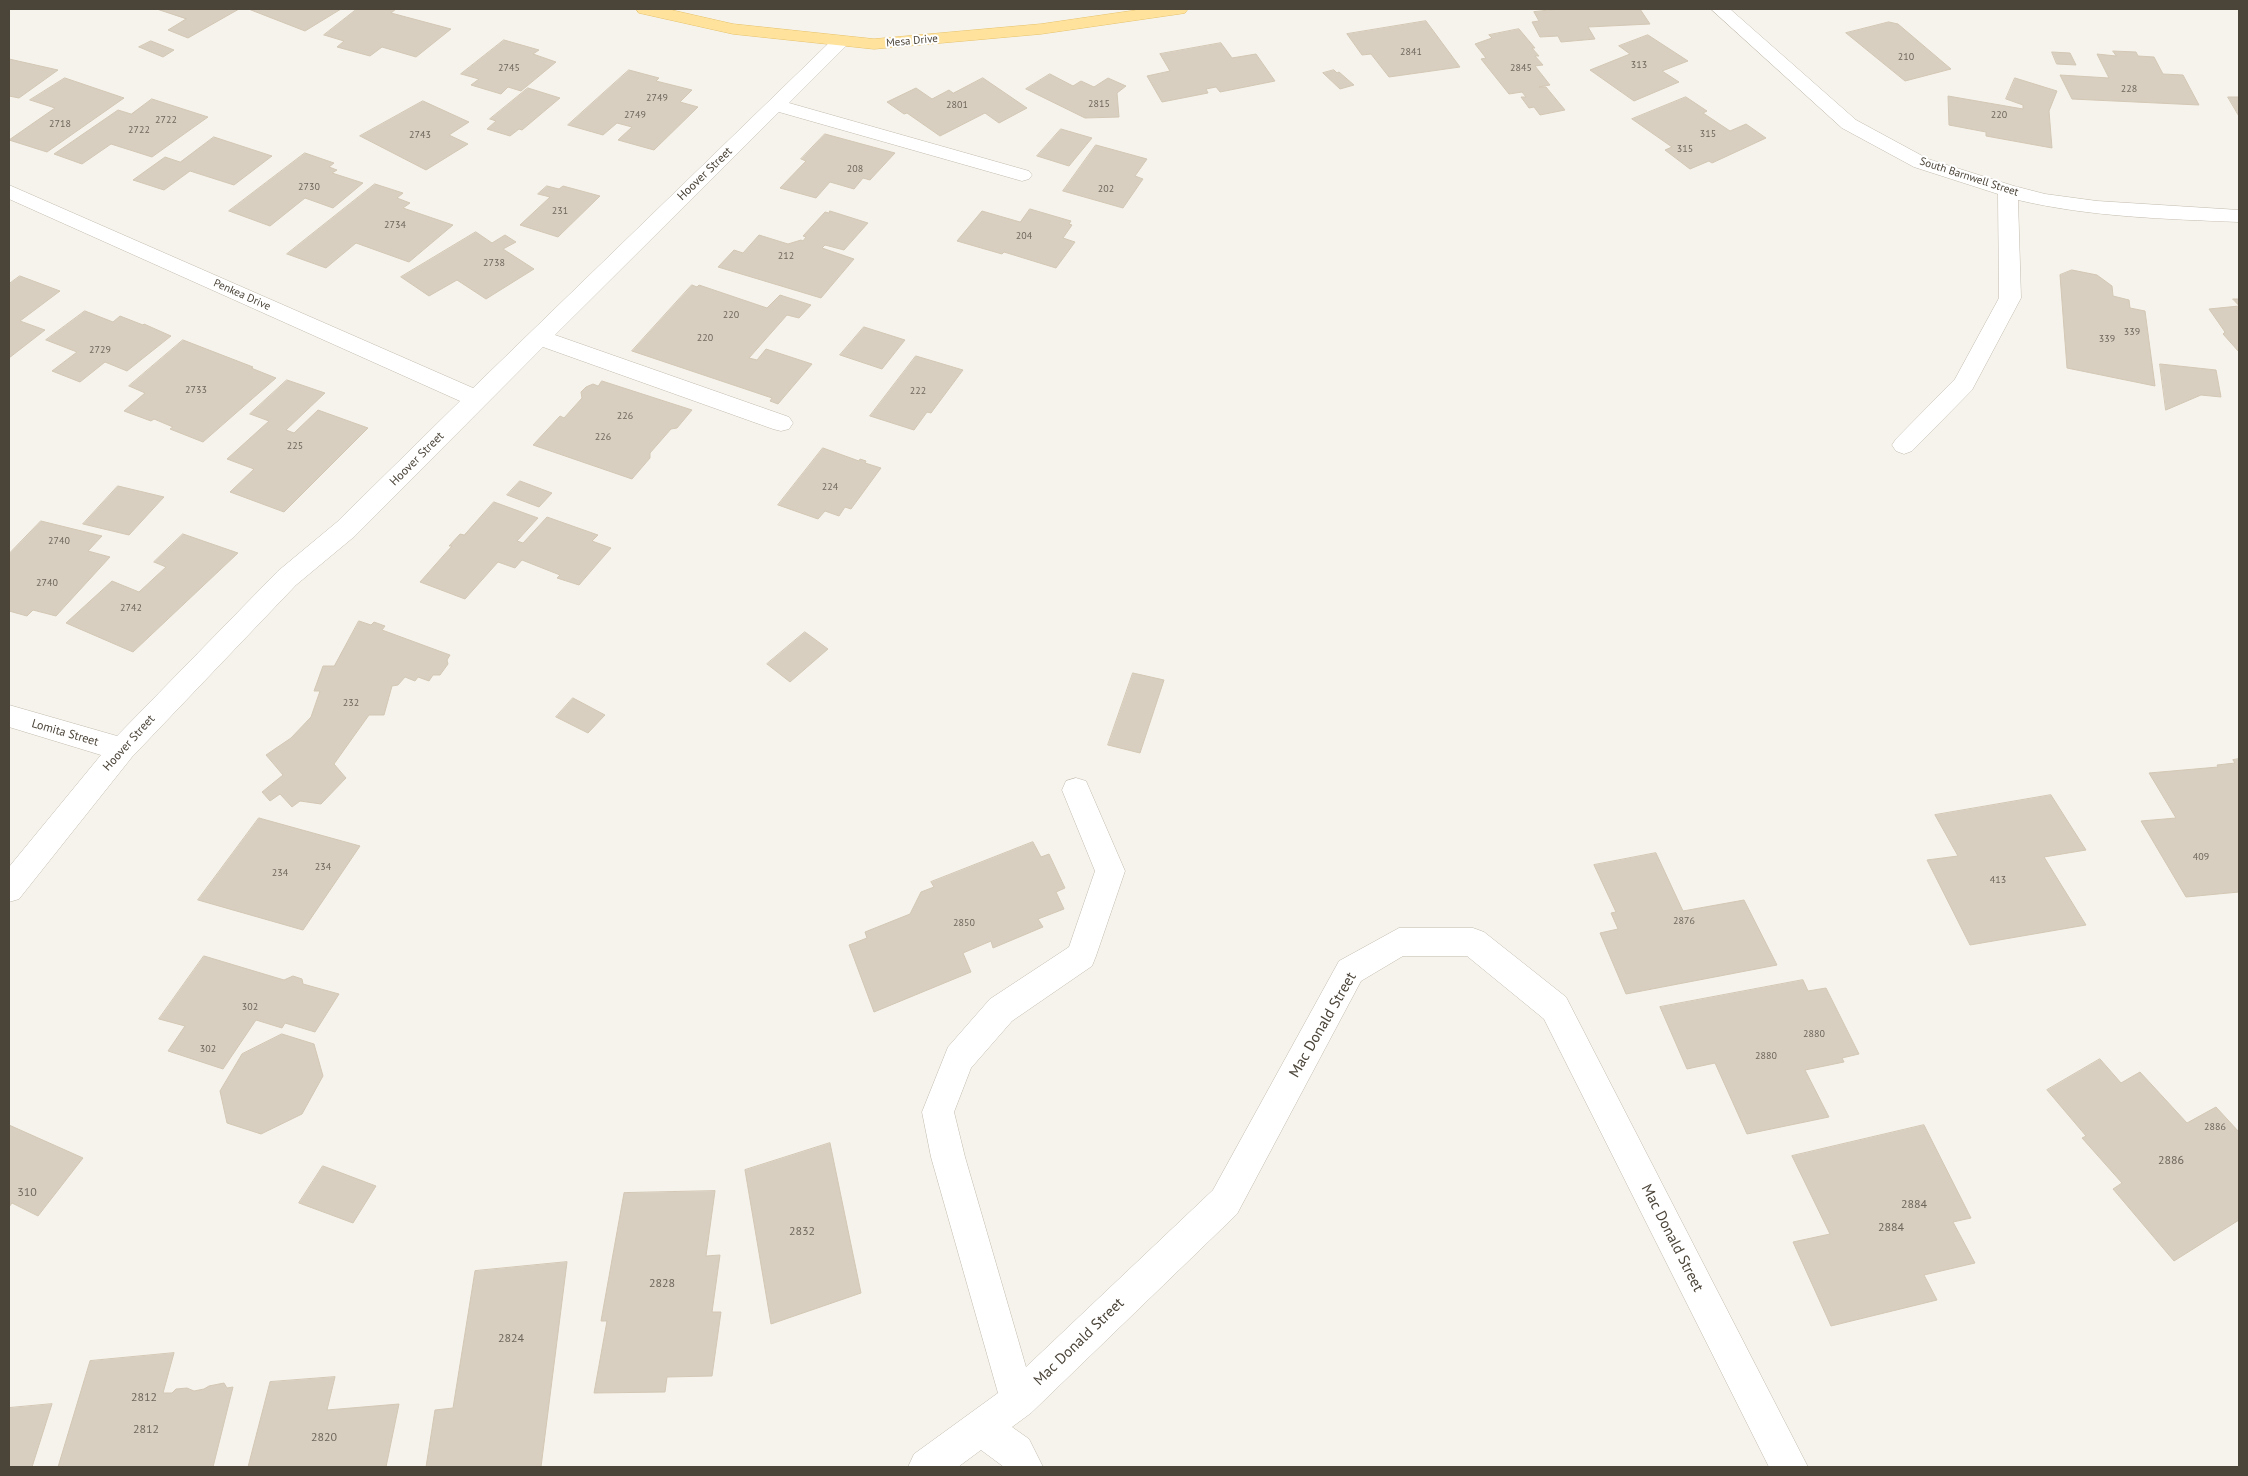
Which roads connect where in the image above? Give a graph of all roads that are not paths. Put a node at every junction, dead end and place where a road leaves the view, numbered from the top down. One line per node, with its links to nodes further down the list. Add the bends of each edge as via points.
1 (645, 9): 4 (main road, Mesa Drive, via 733,29)
2 (1179, 9): 4 (main road, Mesa Drive, via 1041,29 874,44)
3 (1720, 9): 8 (street, South Barnwell Street, via 1849,124 1921,163)
4 (840, 42): 5 (street, Hoover Street)
5 (775, 105): 6 (street); 10 (street, Hoover Street)
6 (1022, 175)
7 (9, 191): 11 (street, Penkea Drive)
8 (2008, 191): 9 (street, South Barnwell Street, via 2096,207); 13 (street, via 2010,298 1964,384)
9 (2239, 216)
10 (540, 337): 11 (street, Hoover Street); 12 (street)
11 (476, 399): 15 (street, Hoover Street, via 346,530 287,578)
12 (781, 423)
13 (1904, 445)
14 (9, 716): 15 (street, Lomita Street)
15 (122, 749): 17 (street, Hoover Street)
16 (1076, 790): 18 (street, via 1110,871 1081,956 1001,1010 959,1058 938,1112)
17 (9, 889)
18 (1018, 1400): 19 (street, Mac Donald Street); 22 (street, Mac Donald Street, via 1225,1202 1350,971 1399,942 1474,942 1555,1008)
19 (982, 1429): 20 (street, Mac Donald Street); 21 (street, via 1016,1452)
20 (927, 1467)
21 (1024, 1467)
22 (1789, 1467)

